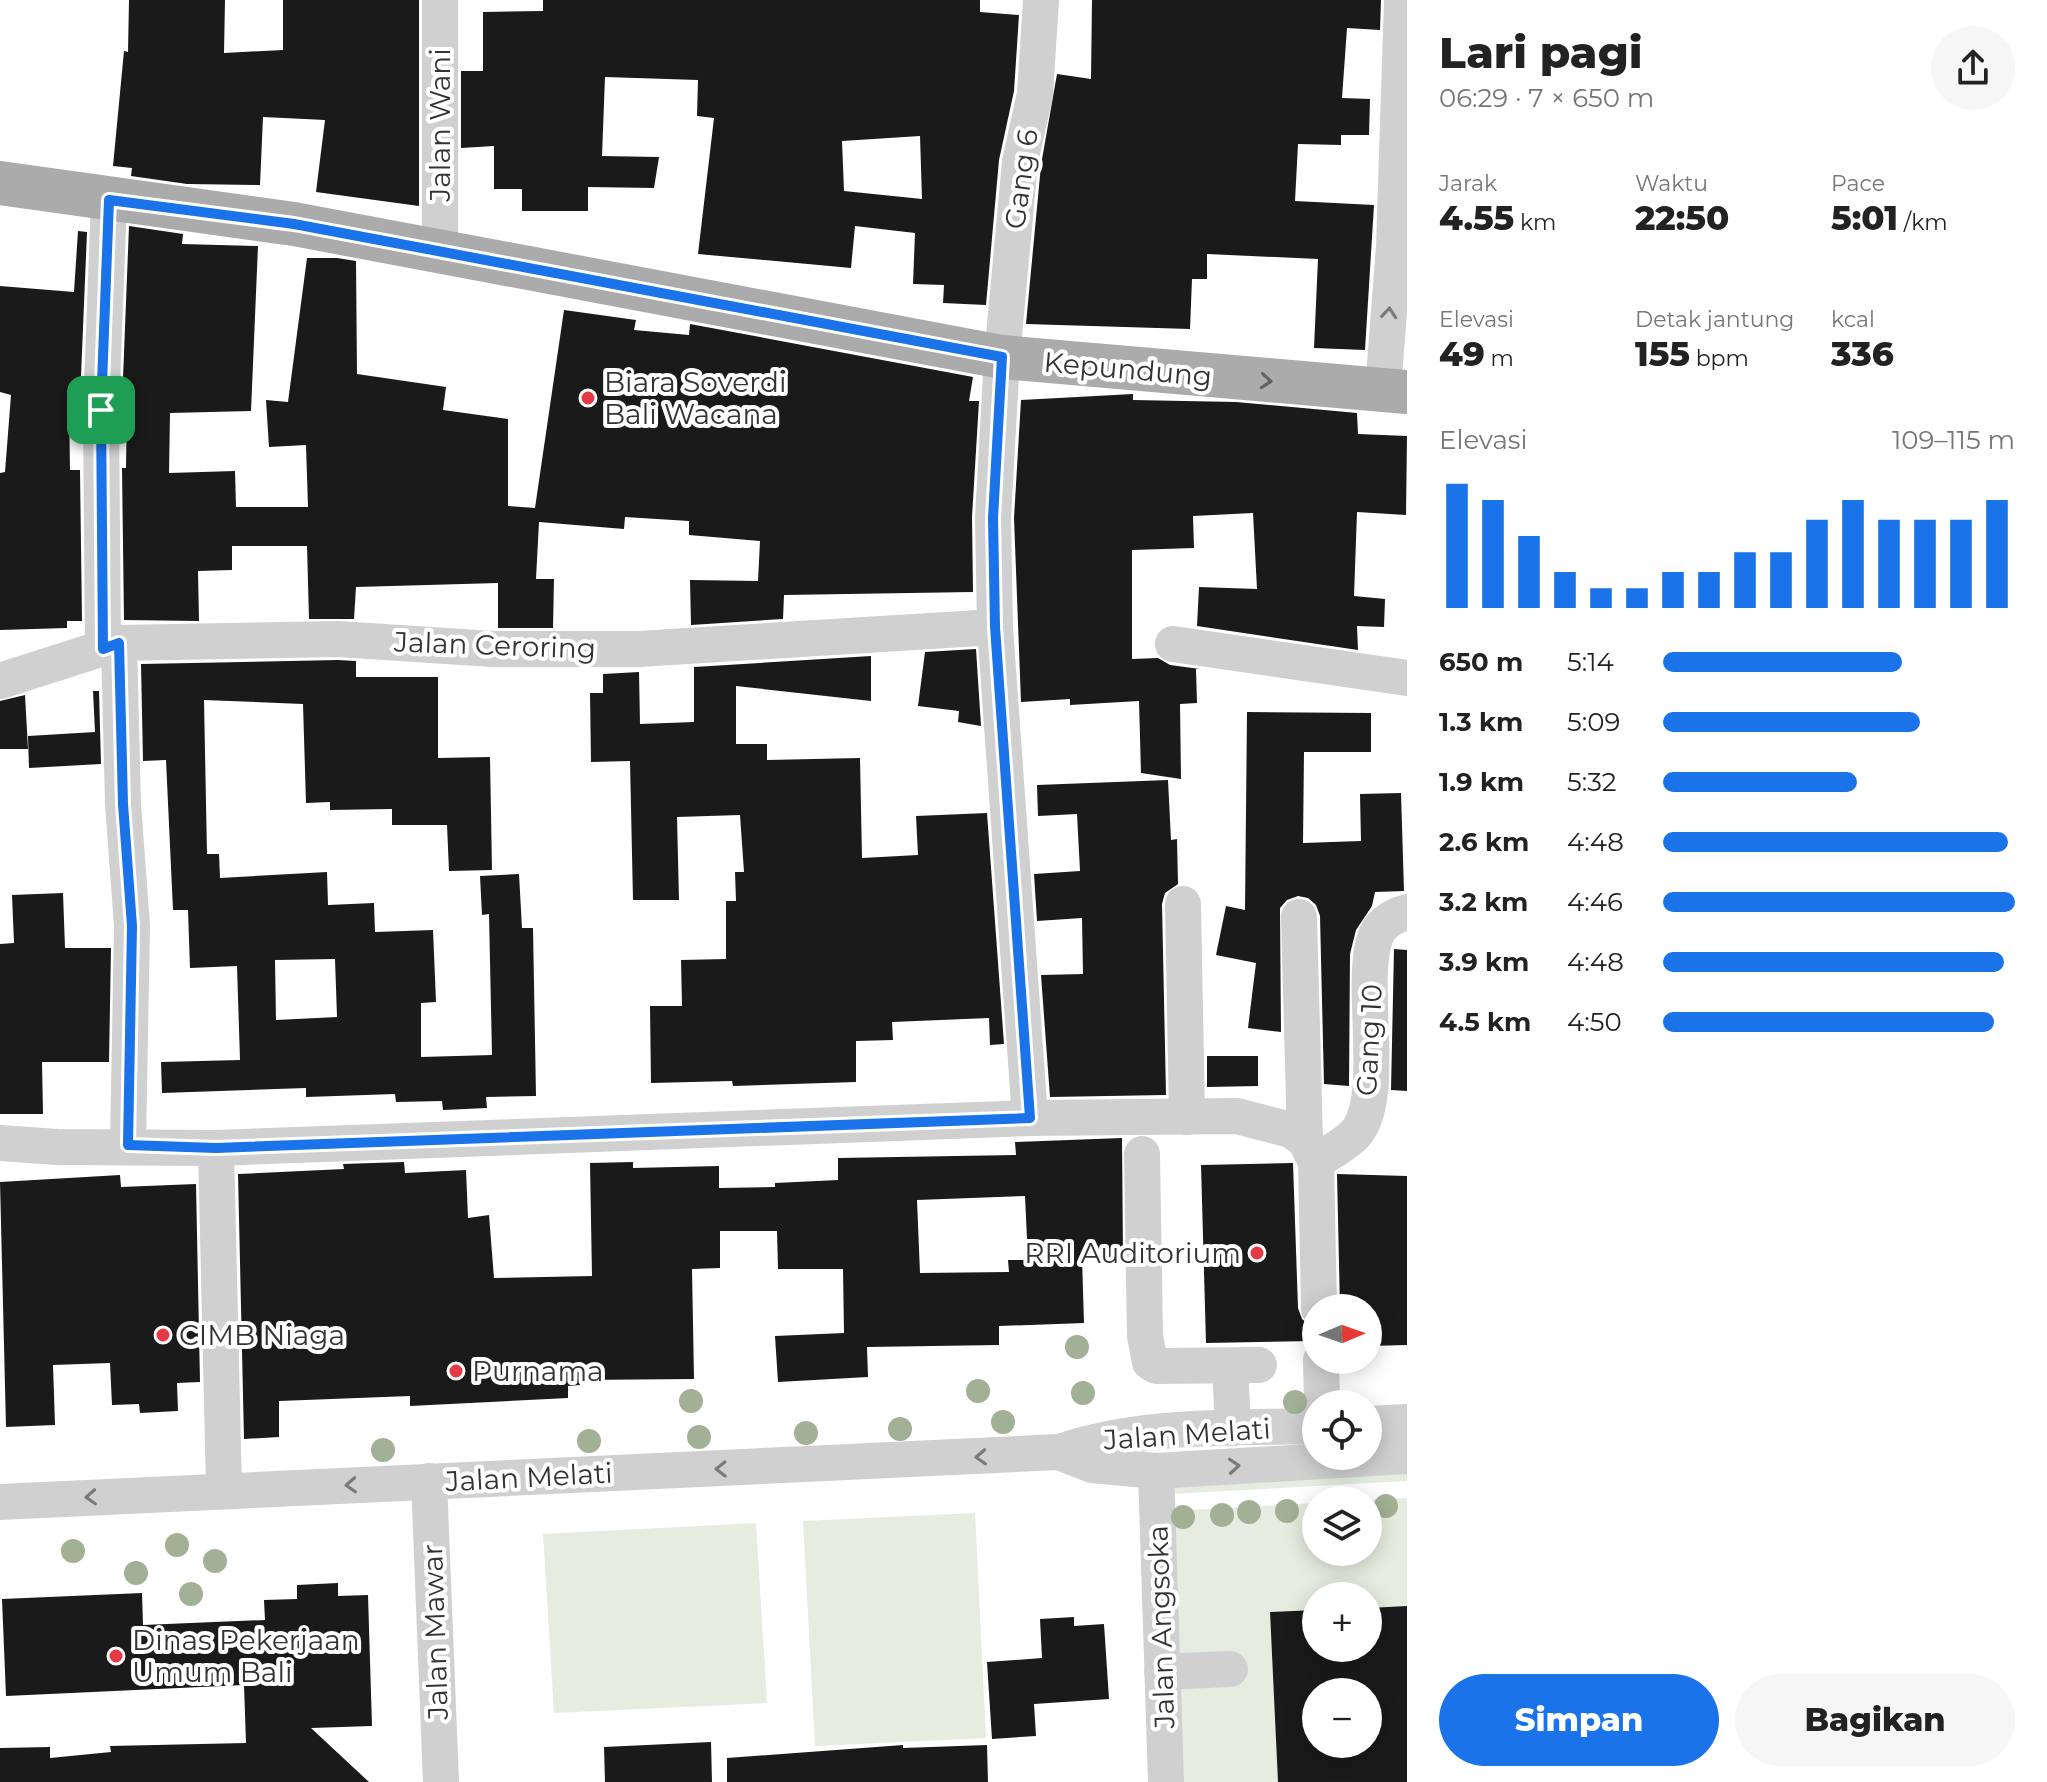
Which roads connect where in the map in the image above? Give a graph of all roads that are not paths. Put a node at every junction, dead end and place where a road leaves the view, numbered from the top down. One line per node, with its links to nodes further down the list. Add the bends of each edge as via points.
1 (440, 0): 6 (street, Jalan Wani)
2 (1041, 0): 7 (street, Gang 6, via 1035,94 1020,162)
3 (1402, 0): 8 (street, one-way to 3)
4 (0, 183): 5 (main road, Kepundung)
5 (109, 200): 6 (main road, Kepundung, via 294,224); 11 (street, via 101,410)
6 (440, 251): 7 (main road, Kepundung)
7 (1002, 357): 8 (main road, Kepundung, one-way to 8); 9 (street, Gang 6, via 993,518)
8 (1395, 391)
9 (995, 627): 11 (street, Jalan Ceroring, via 639,649 493,649 338,639); 18 (street, Gang 6)
10 (1173, 644): 12 (street)
11 (111, 646): 13 (street, Jalan Ceroring); 20 (street, via 132,926)
12 (1407, 678)
13 (0, 681)
14 (1183, 904): 17 (street)
15 (1407, 912): 22 (street, Gang 10, via 1392,917 1375,939 1366,1109 1357,1133)
16 (1299, 917): 22 (street)
17 (1187, 1117): 18 (street); 22 (street, via 1265,1120 1291,1130)
18 (1030, 1118): 21 (street)
19 (0, 1143): 20 (street)
20 (128, 1145): 21 (street)
21 (216, 1148): 35 (street)
22 (1310, 1151): 24 (street)
23 (1142, 1154): 27 (street, via 1150,1362 1244,1366)
24 (1318, 1294)
25 (1407, 1422): 26 (street)
26 (1382, 1423)
27 (1233, 1428): 28 (street, Jalan Melati); 30 (street, Jalan Melati, via 1146,1432)
28 (1302, 1444)
29 (1302, 1451): 33 (street, Jalan Melati, one-way to 29)
30 (1059, 1452): 33 (street, Jalan Melati, via 1092,1465); 34 (street, Jalan Melati, one-way to 34)
31 (1382, 1454): 32 (street, Jalan Melati)
32 (1407, 1456)
33 (1156, 1471): 38 (street, Jalan Angsoka)
34 (429, 1481): 35 (street, Jalan Melati, one-way to 35); 39 (street, Jalan Mawar)
35 (224, 1490): 36 (street, Jalan Melati, one-way to 36)
36 (0, 1502)
37 (1230, 1669): 38 (street)
38 (1162, 1672): 40 (street, Jalan Angsoka)
39 (441, 1782)
40 (1166, 1782)

